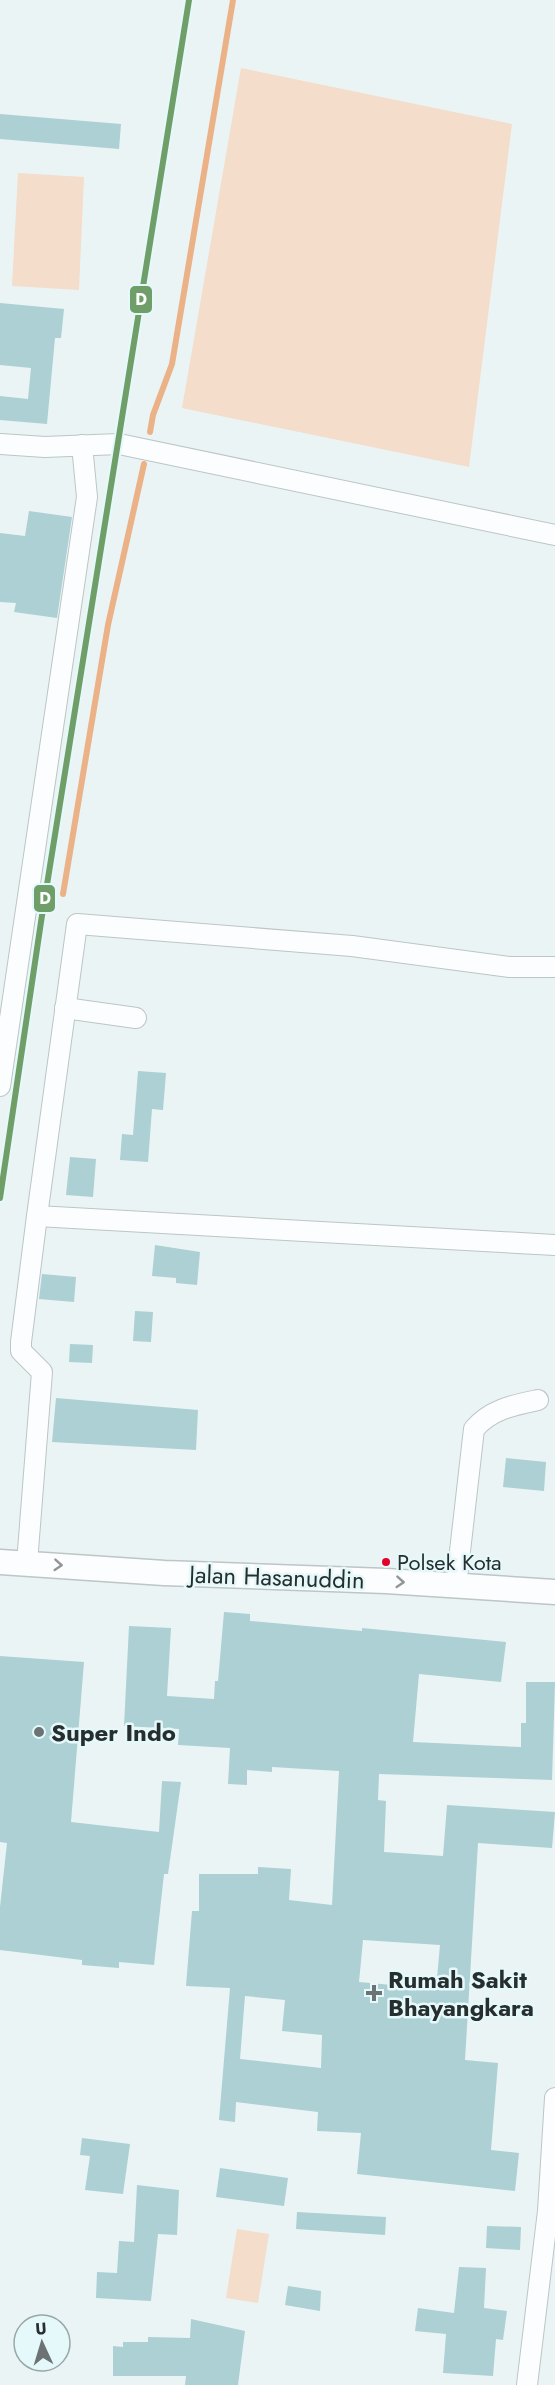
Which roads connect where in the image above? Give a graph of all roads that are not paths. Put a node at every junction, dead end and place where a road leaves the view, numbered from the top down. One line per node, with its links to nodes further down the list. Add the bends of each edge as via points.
1 (0, 444): 2 (street)
2 (82, 445): 3 (street, via 119,444 152,450); 7 (street, via 87,497)
3 (555, 535)
4 (555, 967): 5 (street, via 510,967 352,946 77,924)
5 (65, 1008): 6 (street); 8 (street)
6 (136, 1018)
7 (0, 1086)
8 (37, 1215): 9 (street); 12 (street, via 21,1342 21,1351 42,1372)
9 (555, 1245)
10 (538, 1400): 13 (street, via 500,1410 474,1429)
11 (0, 1562): 12 (main road, Jalan Hasanuddin)
12 (27, 1563): 13 (main road, Jalan Hasanuddin, one-way to 13)
13 (456, 1586): 14 (main road, Jalan Hasanuddin)
14 (555, 1593)
15 (555, 2098): 16 (street, via 548,2211)
16 (527, 2385)

